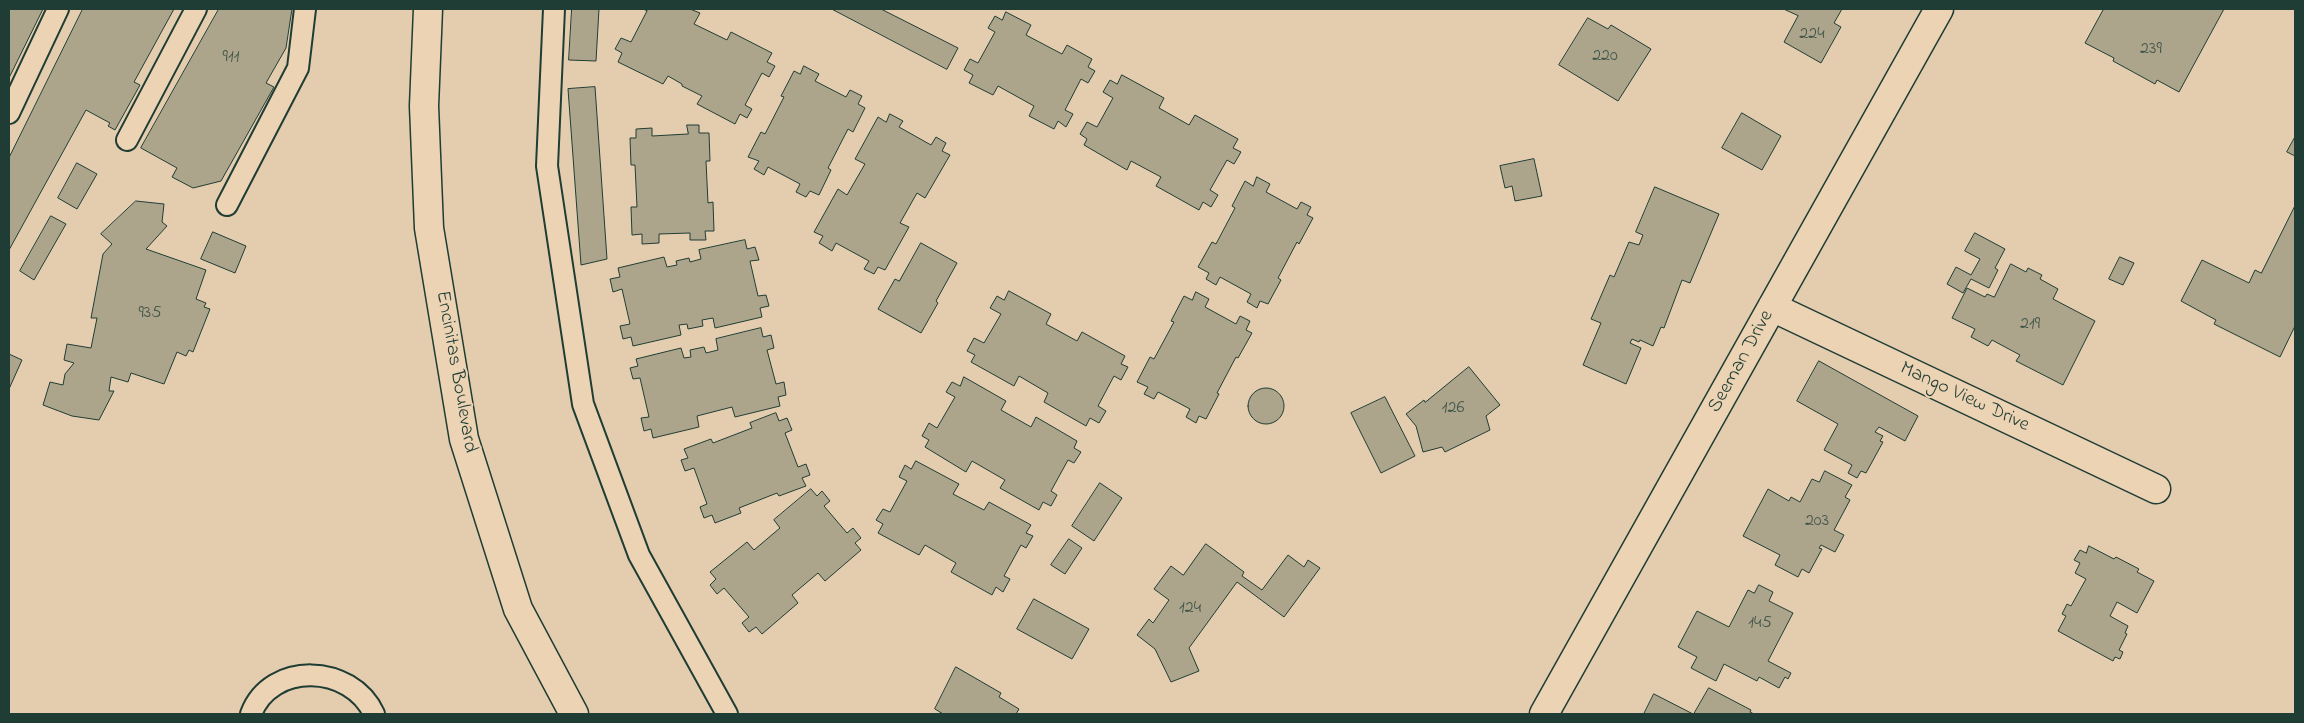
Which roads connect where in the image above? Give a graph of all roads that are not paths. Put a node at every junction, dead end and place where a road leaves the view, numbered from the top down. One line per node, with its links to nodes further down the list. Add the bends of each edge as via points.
1 (58, 9): 7 (lane)
2 (196, 9): 8 (lane)
3 (305, 9): 9 (lane, via 298,68)
4 (428, 9): 14 (street, Encinitas Boulevard, via 424,106 429,228 464,439 518,609)
5 (554, 9): 15 (lane, via 547,166 584,404 639,555)
6 (1939, 9): 10 (street, Seeman Drive)
7 (9, 113)
8 (127, 140)
9 (227, 205)
10 (1772, 307): 11 (street, Mango View Drive); 16 (street, Seeman Drive)
11 (2156, 489)
12 (251, 714): 13 (lane, via 266,693 286,680 308,675 332,678 353,688 370,704)
13 (374, 714)
14 (574, 714)
15 (727, 714)
16 (1544, 714)

